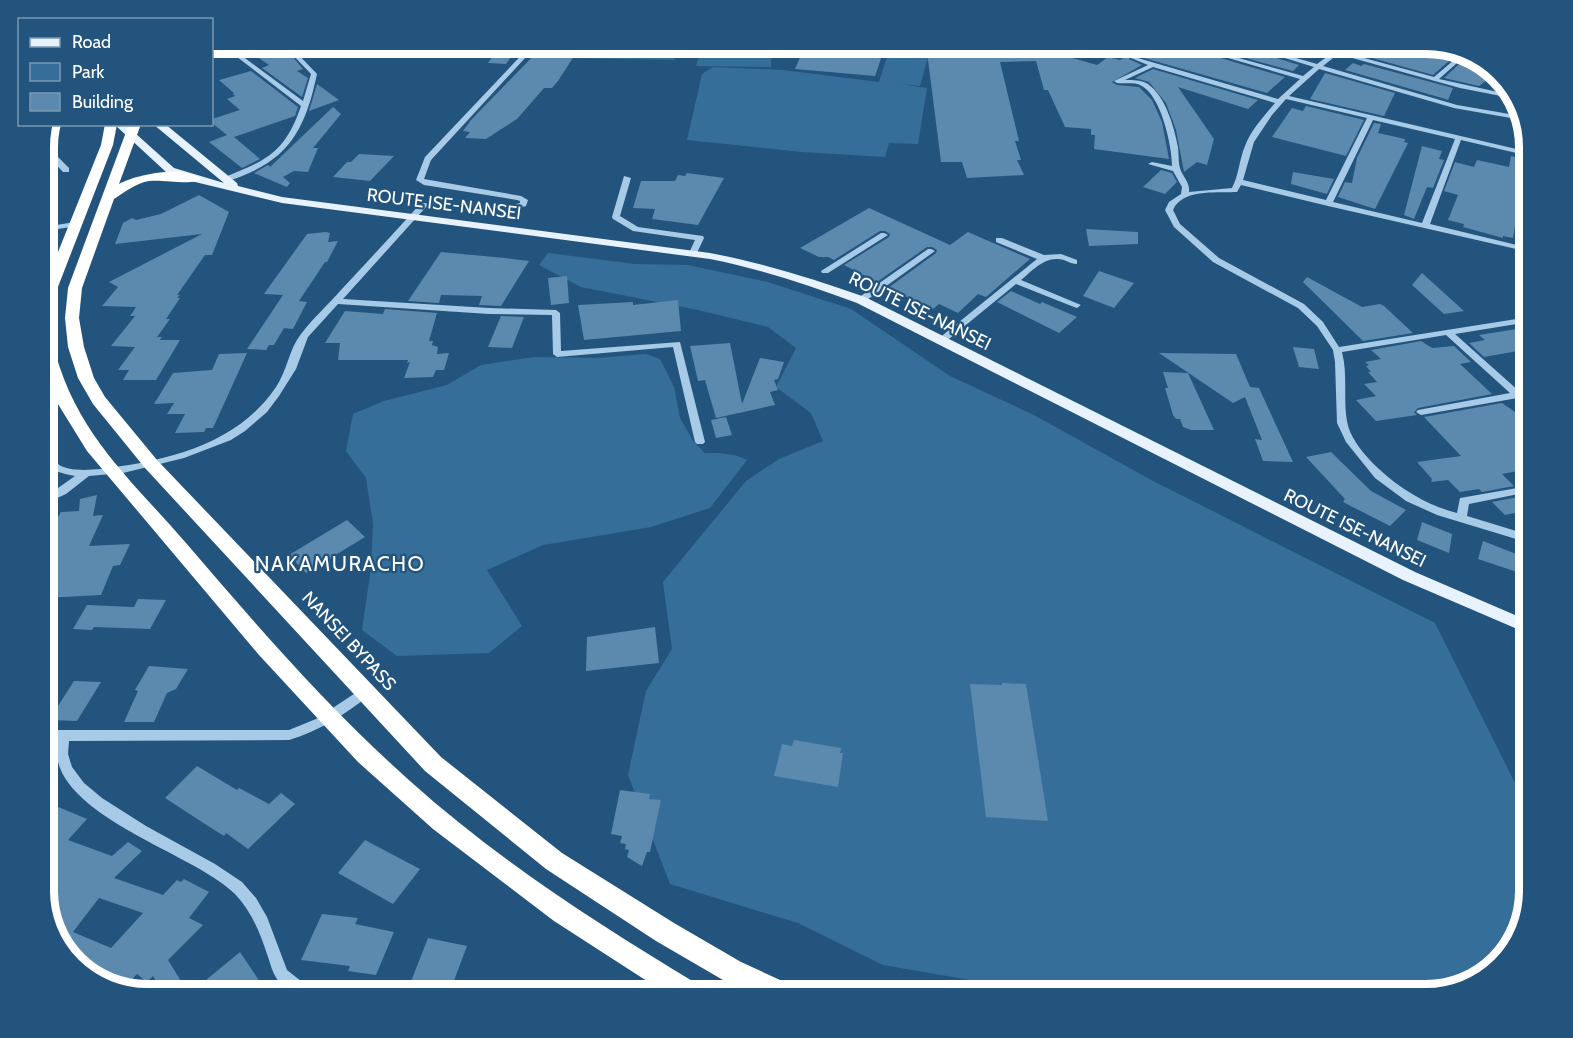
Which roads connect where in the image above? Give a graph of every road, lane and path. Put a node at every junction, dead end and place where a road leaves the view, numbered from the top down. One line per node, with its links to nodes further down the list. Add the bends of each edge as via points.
1 (237, 54): 16 (street)
2 (295, 54): 16 (street, via 314,75)
3 (526, 54): 36 (street, via 428,159 420,175 424,183 524,200 523,204 511,208 424,205)
4 (1219, 54): 12 (street)
5 (1277, 54): 11 (street)
6 (1333, 54): 11 (street)
7 (1343, 54): 13 (street)
8 (1133, 57): 10 (street)
9 (1458, 60): 13 (street)
10 (1153, 65): 15 (street); 26 (street, via 1117,81 1146,86 1154,95 1172,137)
11 (1318, 66): 12 (street); 18 (street, via 1456,107)
12 (1304, 78): 15 (street)
13 (1434, 80): 14 (street)
14 (1502, 94)
15 (1283, 100): 17 (street); 31 (street, via 1247,148)
16 (304, 105): 30 (street, via 286,146)
17 (1371, 117): 22 (street); 35 (street)
18 (1514, 117)
19 (111, 126): 37 (highway, via 107,145)
20 (160, 126): 30 (main road, ROUTE ISE-NANSEI)
21 (128, 129): 29 (main road, ROUTE ISE-NANSEI, via 170,170); 34 (highway, NANSEI BYPASS)
22 (1459, 137): 23 (street); 38 (street)
23 (1519, 151)
24 (54, 158): 27 (street)
25 (1152, 164): 26 (street)
26 (1176, 169): 33 (street, via 1186,187)
27 (66, 170)
28 (627, 178): 44 (street, via 616,217 636,229 700,238)
29 (195, 179): 32 (main road, ROUTE ISE-NANSEI); 34 (highway, via 143,177)
30 (225, 180): 32 (main road, ROUTE ISE-NANSEI)
31 (1240, 182): 33 (street, via 1234,190); 35 (street)
32 (243, 190): 36 (main road, ROUTE ISE-NANSEI, via 293,202)
33 (1185, 194): 56 (street, via 1172,202 1169,210 1186,233 1226,267 1301,306 1320,324)
34 (110, 196): 61 (highway, NANSEI BYPASS, via 75,288 74,335 80,363 99,400)
35 (1328, 204): 38 (street)
36 (412, 217): 44 (main road, ROUTE ISE-NANSEI); 51 (street)
37 (75, 224): 39 (street); 48 (highway)
38 (1425, 226): 42 (street)
39 (54, 227)
40 (884, 234): 47 (street)
41 (999, 240): 45 (street)
42 (1519, 247)
43 (931, 251): 50 (street)
44 (693, 254): 50 (main road, ROUTE ISE-NANSEI, via 777,270)
45 (1043, 258): 46 (street, via 1061,256); 49 (street)
46 (1074, 262)
47 (825, 271)
48 (54, 279)
49 (1015, 281): 52 (street); 55 (street)
50 (861, 300): 55 (main road, ROUTE ISE-NANSEI)
51 (336, 301): 60 (street, via 556,313 557,354 677,344); 61 (street, via 304,336 282,386 242,429 213,446)
52 (1077, 305)
53 (1519, 321): 54 (street)
54 (1448, 332): 56 (street); 58 (street)
55 (941, 341): 69 (main road, ROUTE ISE-NANSEI, via 1409,576)
56 (1337, 350): 67 (street, via 1342,378 1342,423 1349,440 1395,487 1419,502)
57 (54, 383): 63 (highway, via 74,422)
58 (1518, 396): 59 (street)
59 (1421, 412)
60 (700, 442)
61 (151, 464): 63 (street); 70 (highway, NANSEI BYPASS)
62 (54, 467): 64 (street)
63 (113, 471): 64 (street); 71 (highway)
64 (85, 473): 66 (street)
65 (1519, 491): 67 (street, via 1464,501)
66 (54, 495)
67 (1461, 519): 68 (street)
68 (1519, 536)
69 (1519, 623)
70 (366, 692): 71 (street); 76 (highway, NANSEI BYPASS, via 433,764 554,861 665,932)
71 (330, 718): 73 (street, via 309,730 289,735); 75 (highway, via 405,790 480,853)
72 (54, 736): 73 (street)
73 (64, 736): 74 (street, via 63,761 79,787 104,807 232,882 249,898 283,976)
74 (293, 984)
75 (674, 984)
76 (760, 984)

